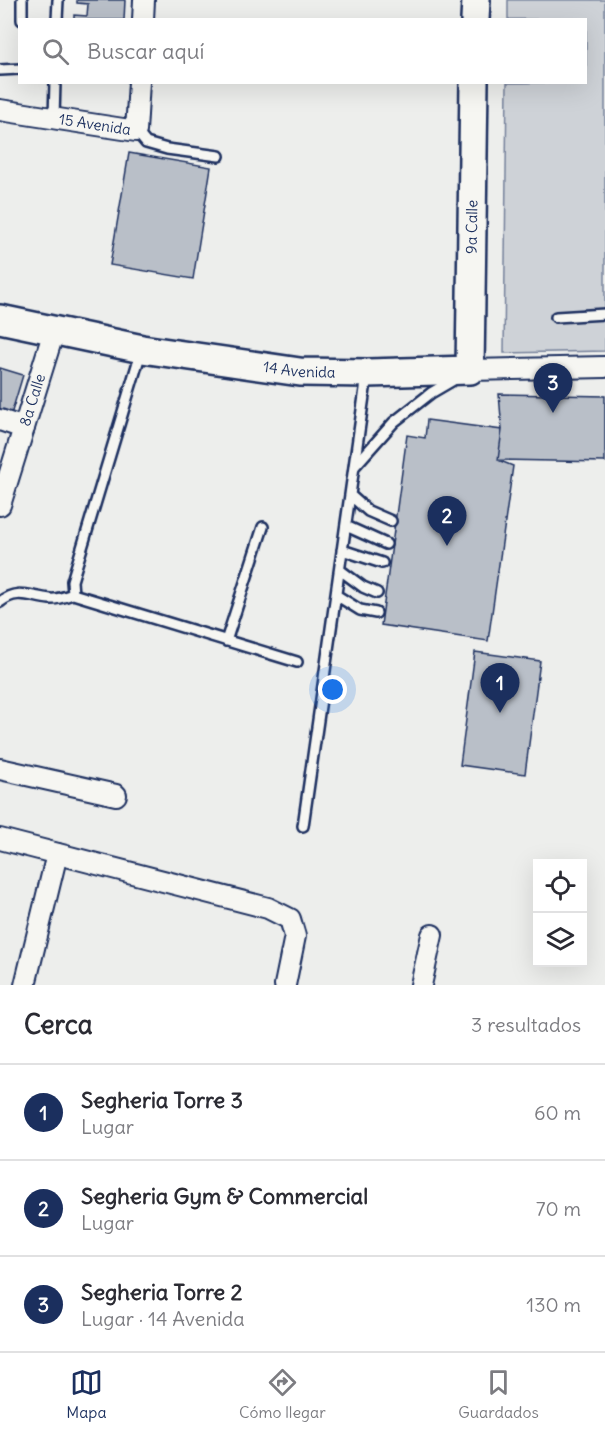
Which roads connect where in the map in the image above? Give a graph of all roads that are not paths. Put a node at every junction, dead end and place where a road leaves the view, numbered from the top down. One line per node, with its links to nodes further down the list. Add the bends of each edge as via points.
1 (22, 0): 5 (lane)
2 (58, 0): 6 (lane)
3 (144, 0): 7 (street)
4 (476, 0): 8 (street)
5 (21, 18)
6 (57, 18)
7 (143, 18)
8 (475, 18)
9 (18, 69): 10 (lane)
10 (0, 70)
11 (55, 84): 15 (lane)
12 (139, 84): 16 (street)
13 (474, 84): 24 (street, 9a Calle)
14 (0, 110): 15 (street, 15 Avenida)
15 (54, 118): 16 (street, 15 Avenida)
16 (136, 131): 17 (lane, 15 Avenida, via 146,143)
17 (219, 156)
18 (605, 314): 19 (lane)
19 (556, 317)
20 (0, 319): 21 (street, 14 Avenida)
21 (54, 331): 22 (street, 14 Avenida); 27 (street, 8a Calle)
22 (142, 349): 25 (street, 14 Avenida, via 300,372); 39 (lane, via 72,581)
23 (605, 368): 24 (street, 14 Avenida)
24 (470, 370): 25 (street, 14 Avenida); 28 (lane, via 431,393 394,422)
25 (368, 373): 28 (lane)
26 (0, 420): 27 (street)
27 (24, 428): 30 (street, 8a Calle)
28 (354, 467): 29 (lane)
29 (350, 495): 31 (lane, via 368,511); 32 (lane)
30 (0, 505)
31 (391, 521)
32 (346, 526): 34 (lane); 35 (lane)
33 (263, 527): 43 (lane)
34 (386, 544)
35 (342, 550): 36 (lane); 37 (lane)
36 (382, 563)
37 (340, 570): 38 (lane); 40 (lane)
38 (377, 593)
39 (73, 594): 41 (lane, via 52,599 20,594); 43 (lane)
40 (336, 595): 42 (lane, via 360,610); 47 (lane)
41 (0, 602)
42 (376, 613)
43 (225, 641): 44 (lane)
44 (297, 662)
45 (0, 769): 46 (street)
46 (116, 795)
47 (303, 826)
48 (0, 839): 49 (street)
49 (57, 854): 51 (street); 52 (street, via 268,908 290,920 295,936)
50 (432, 935): 53 (street)
51 (25, 985)
52 (285, 985)
53 (421, 985)

